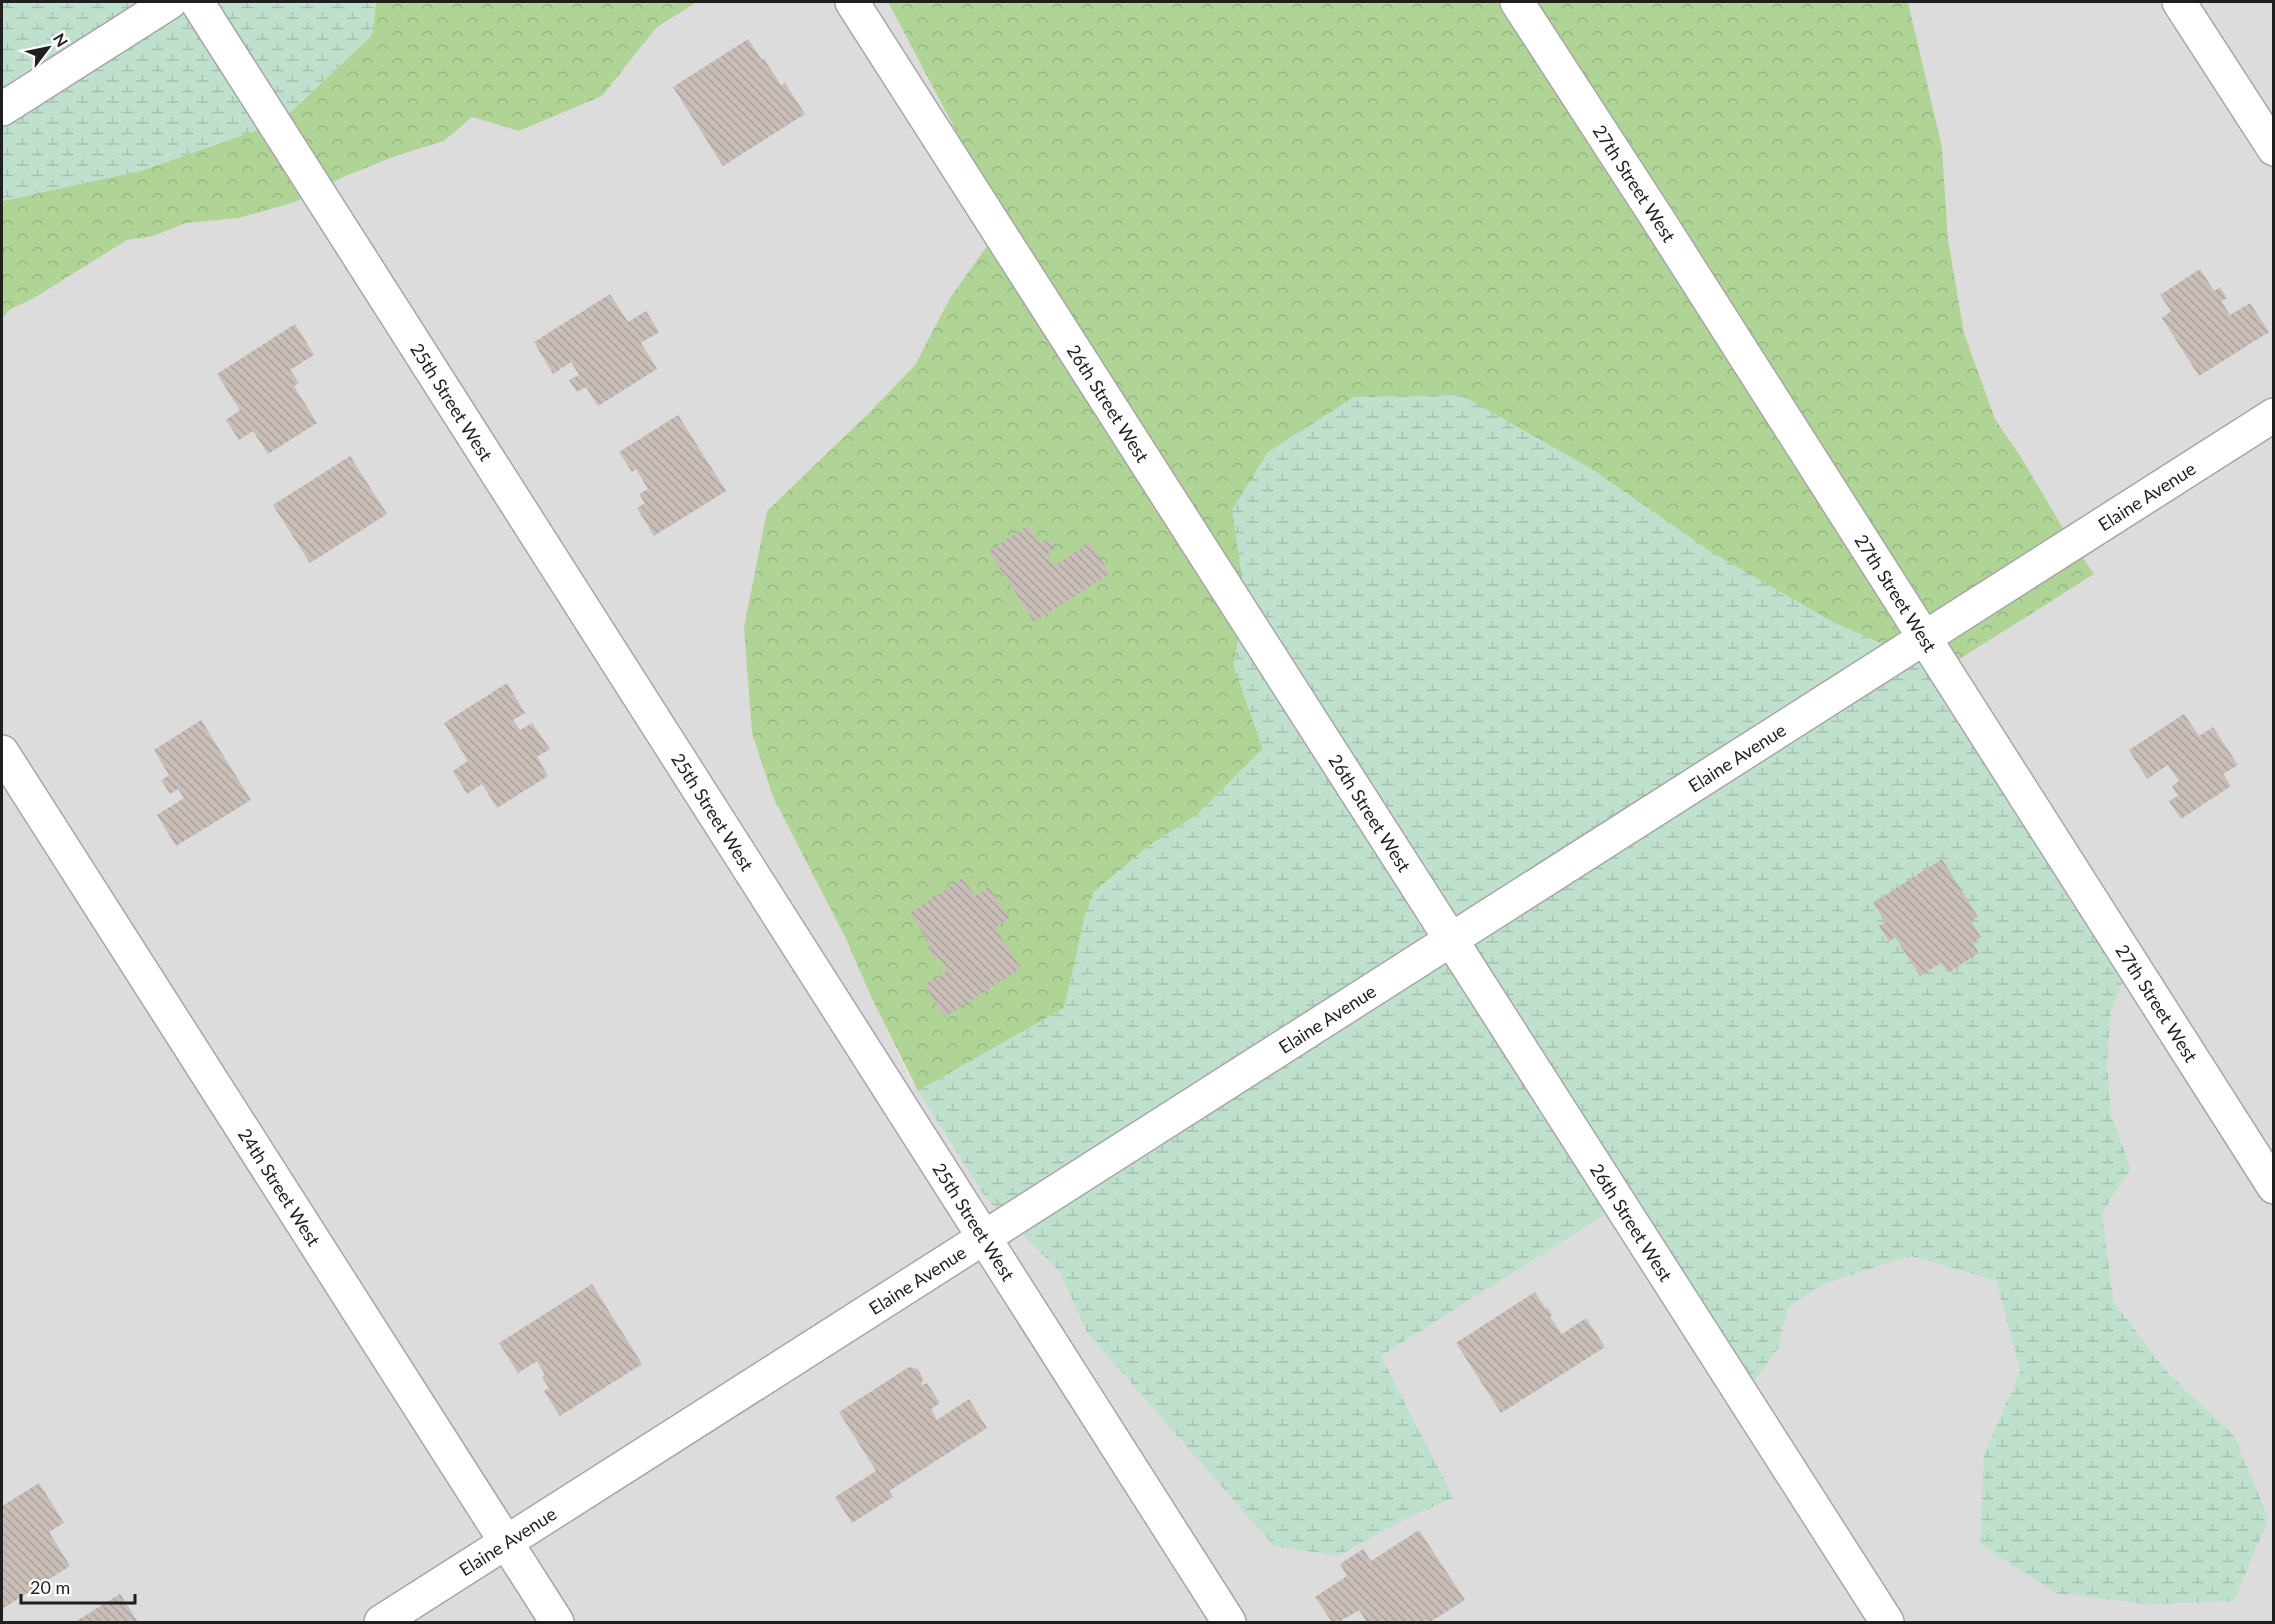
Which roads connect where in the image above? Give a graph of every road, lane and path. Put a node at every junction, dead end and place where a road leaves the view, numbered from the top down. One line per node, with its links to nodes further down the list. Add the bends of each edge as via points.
1 (170, 2): 6 (street)
2 (197, 2): 13 (street, 25th Street West)
3 (852, 2): 11 (street, 26th Street West)
4 (1517, 2): 9 (street, 27th Street West)
5 (2179, 2): 7 (street)
6 (2, 109)
7 (2274, 149)
8 (2274, 415): 9 (street, Elaine Avenue)
9 (1924, 638): 11 (street, Elaine Avenue); 12 (street, 27th Street West)
10 (2, 752): 14 (street, 24th Street West)
11 (1452, 939): 13 (street, Elaine Avenue); 18 (street, 26th Street West)
12 (2274, 1187)
13 (984, 1238): 14 (street, Elaine Avenue); 17 (street, 25th Street West)
14 (506, 1543): 15 (street, Elaine Avenue); 16 (street, 24th Street West)
15 (381, 1623)
16 (557, 1623)
17 (1229, 1623)
18 (1887, 1623)

